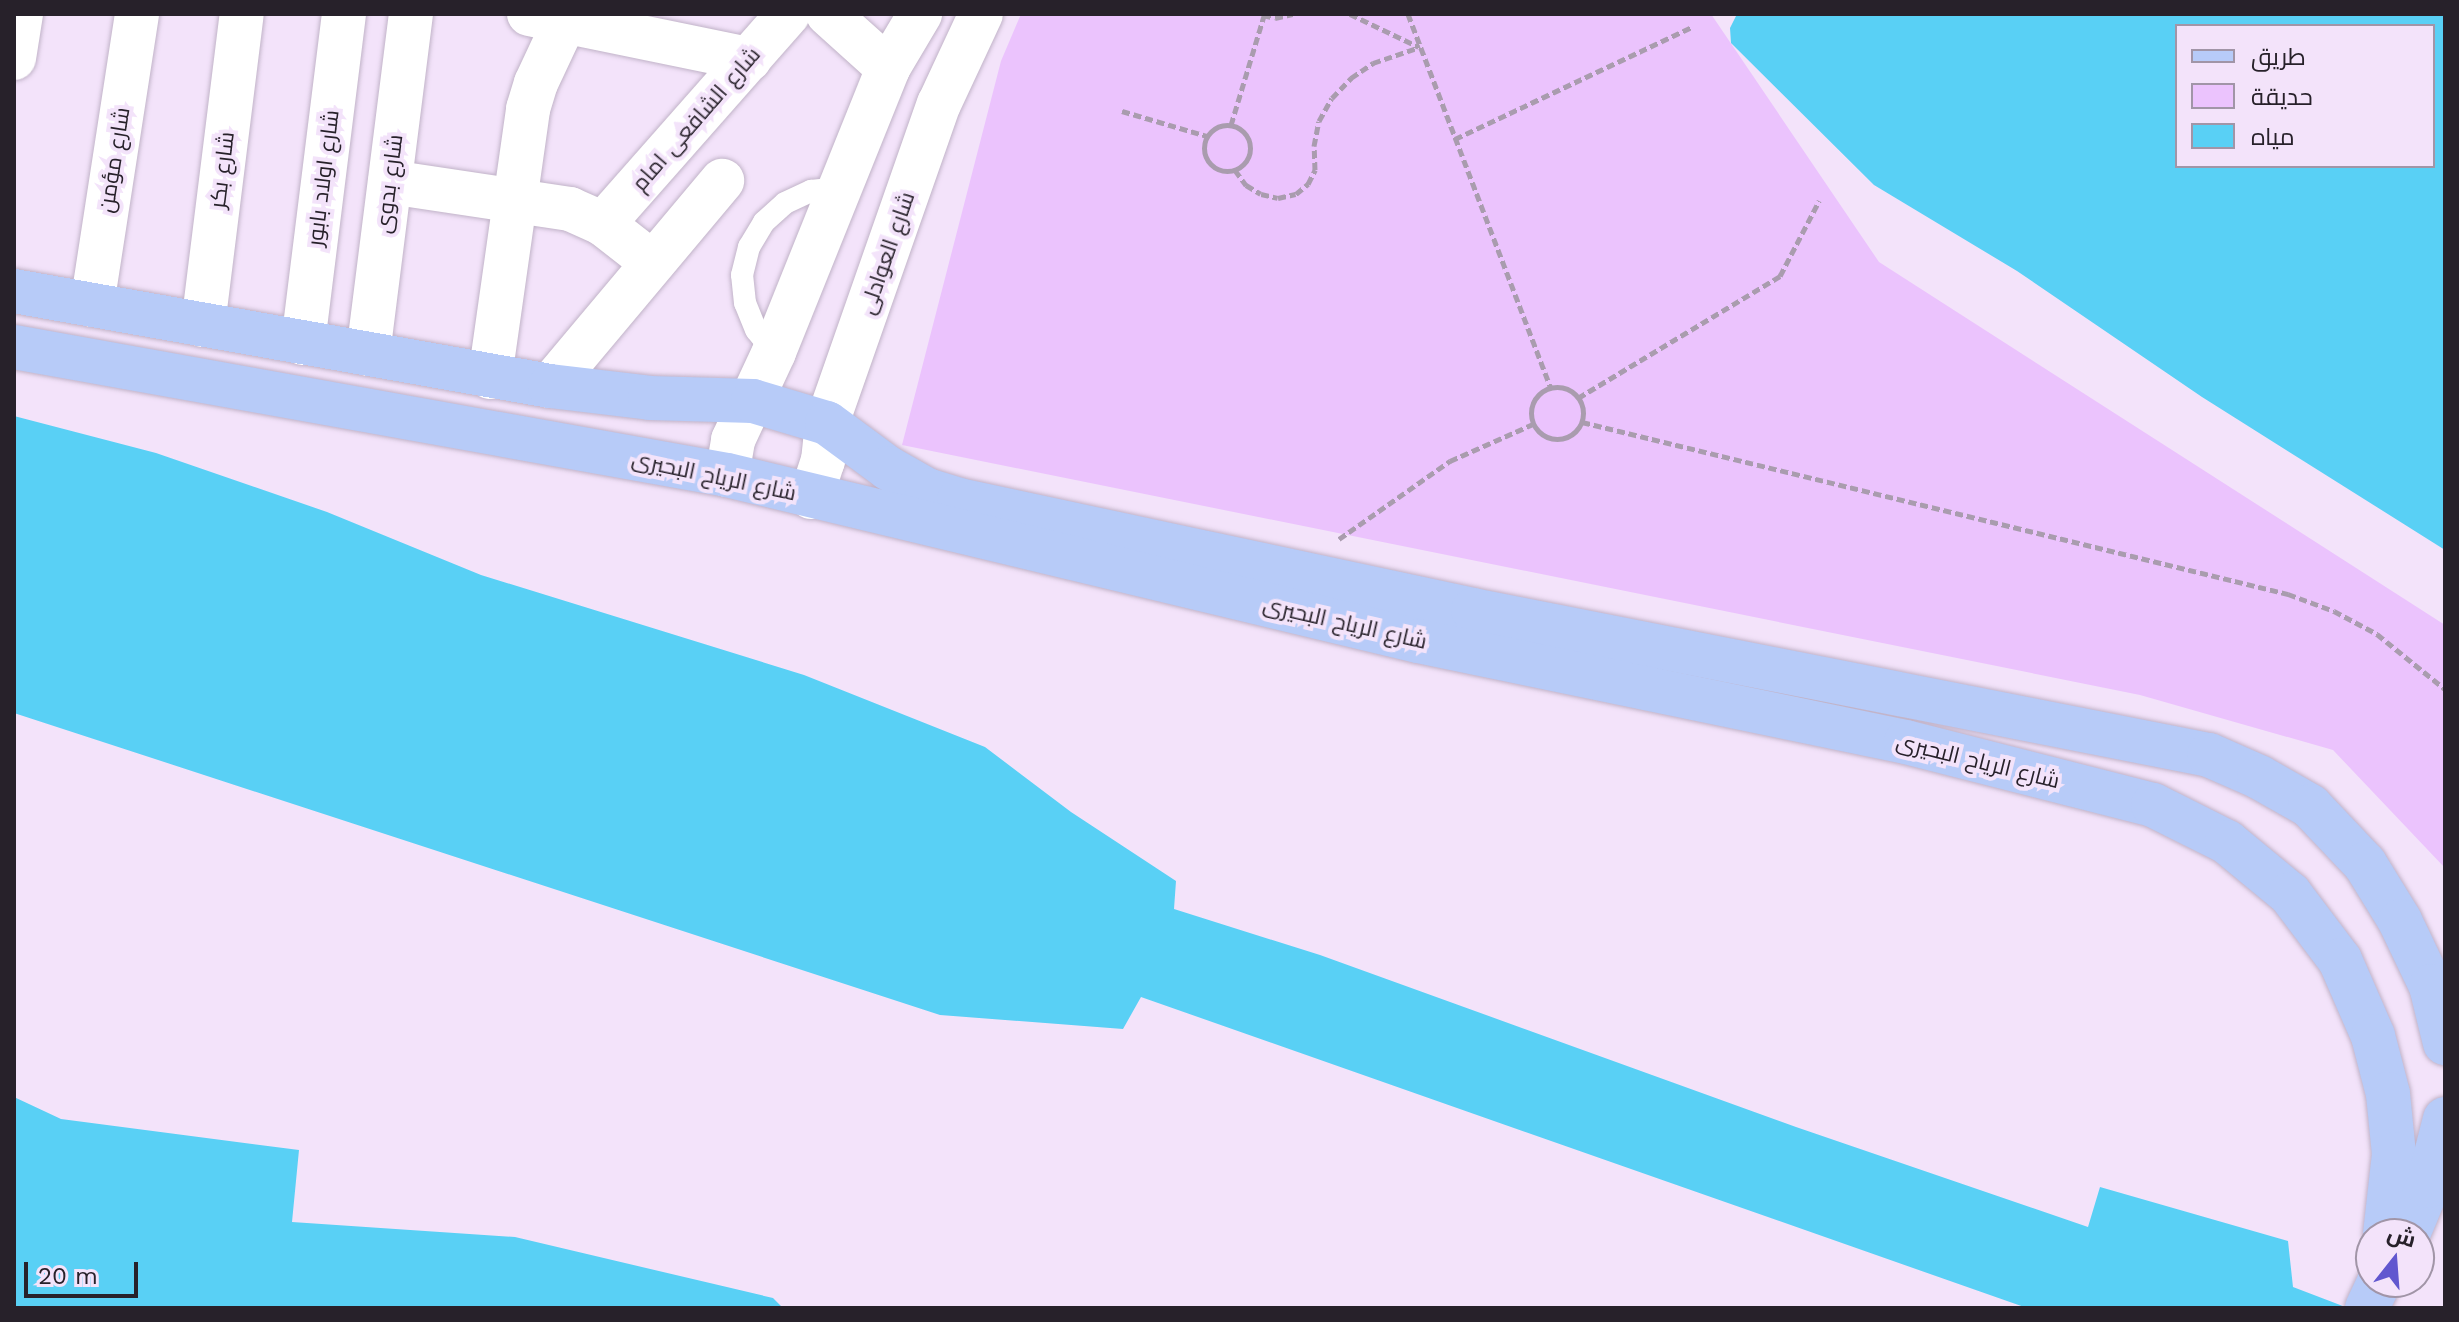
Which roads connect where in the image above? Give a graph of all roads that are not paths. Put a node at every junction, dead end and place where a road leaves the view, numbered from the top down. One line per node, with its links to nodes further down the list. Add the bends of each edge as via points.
1 (21, 14): 11 (street)
2 (137, 14): 21 (street, شارع مؤمن)
3 (242, 14): 22 (street, شارع بكر)
4 (344, 14): 23 (street, شارع اولاد بابور)
5 (411, 14): 15 (street, شارع بدوى)
6 (788, 14): 12 (street, شارع الشافعى امام)
7 (828, 14): 13 (street)
8 (920, 14): 13 (street)
9 (981, 14): 30 (street, شارع العوادلى, via 939,104)
10 (554, 17): 12 (street); 17 (street, via 531,98)
11 (14, 58)
12 (749, 59): 18 (street, شارع الشافعى امام)
13 (888, 68): 16 (street)
14 (722, 181): 19 (street)
15 (390, 182): 17 (street); 26 (street, شارع بدوى)
16 (840, 188): 25 (street); 25 (lane, via 811,191 785,203 764,222 749,247 742,275 745,303 756,330)
17 (513, 201): 18 (street, via 570,209); 27 (street)
18 (603, 224): 19 (street)
19 (653, 263): 28 (street)
20 (14, 291): 21 (main road, شارع الرياح البحيرى)
21 (92, 305): 22 (main road, شارع الرياح البحيرى)
22 (203, 325): 23 (main road, شارع الرياح البحيرى)
23 (303, 343): 26 (main road, شارع الرياح البحيرى)
24 (14, 347): 31 (main road, شارع الرياح البحيرى)
25 (774, 352): 29 (street)
26 (368, 354): 27 (main road, شارع الرياح البحيرى)
27 (490, 377): 28 (main road, شارع الرياح البحيرى)
28 (550, 386): 29 (main road, شارع الرياح البحيرى, via 650,398)
29 (753, 401): 30 (main road, شارع الرياح البحيرى); 31 (street, via 733,440)
30 (827, 423): 32 (street, شارع العوادلى, via 823,461); 33 (main road, شارع الرياح البحيرى, via 888,468 927,490 959,500 2209,755 2310,806 2365,864 2431,986)
31 (727, 475): 32 (main road, شارع الرياح البحيرى)
32 (811, 497): 35 (main road, شارع الرياح البحيرى, via 1418,641 1906,742 2153,805 2227,842 2290,894 2340,960 2373,1036 2388,1094 2394,1154)
33 (2445, 1043)
34 (2445, 1119): 36 (main road)
35 (2387, 1218)
36 (2415, 1218)

